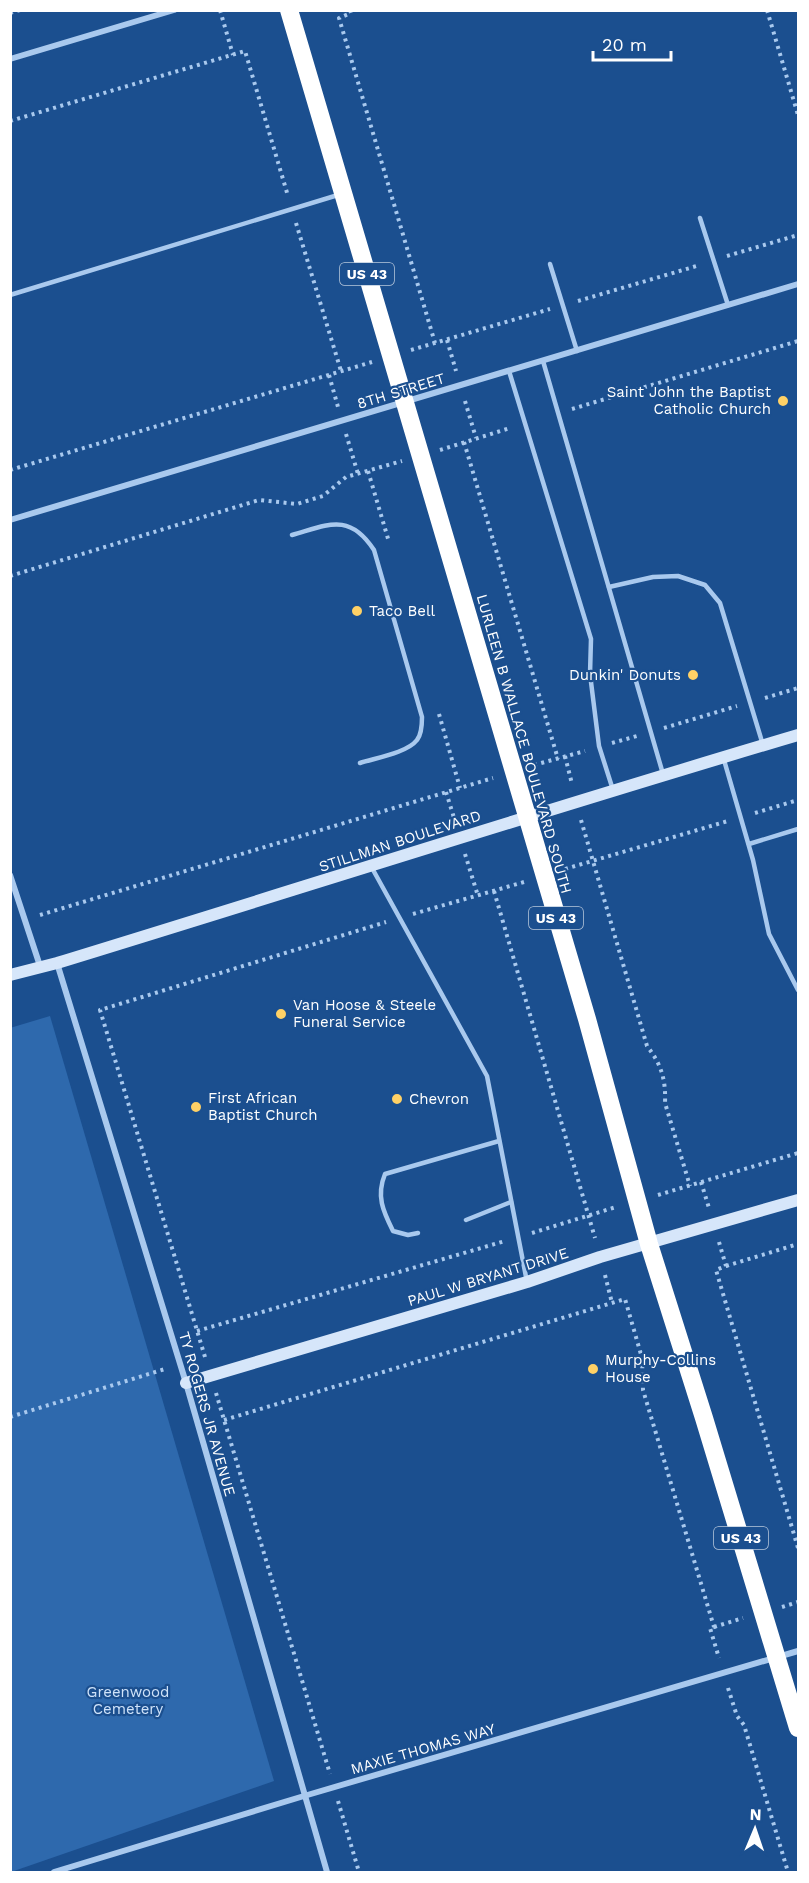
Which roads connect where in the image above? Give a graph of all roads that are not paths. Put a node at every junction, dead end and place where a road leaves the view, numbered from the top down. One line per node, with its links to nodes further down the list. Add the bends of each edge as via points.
1 (174, 10): 3 (street)
2 (289, 10): 4 (highway, LURLEEN B WALLACE BOULEVARD SOUTH / US 43)
3 (10, 59)
4 (342, 193): 8 (lane); 13 (highway, LURLEEN B WALLACE BOULEVARD SOUTH / US 43)
5 (700, 218): 9 (lane)
6 (550, 264): 10 (lane)
7 (798, 284): 9 (street, 8TH STREET)
8 (10, 295)
9 (728, 305): 10 (street, 8TH STREET)
10 (577, 351): 11 (street, 8TH STREET)
11 (543, 361): 12 (street, 8TH STREET); 16 (lane)
12 (509, 371): 13 (street, 8TH STREET); 22 (lane, via 591,639 590,674 599,746)
13 (406, 402): 14 (street, 8TH STREET); 23 (highway, LURLEEN B WALLACE BOULEVARD SOUTH / US 43)
14 (10, 520)
15 (292, 535): 20 (lane, via 333,524 351,526 374,550 422,717 422,729 408,748)
16 (609, 587): 18 (lane, via 678,576 705,585 720,603); 21 (lane)
17 (798, 735): 18 (main road, STILLMAN BOULEVARD)
18 (763, 746): 19 (main road, STILLMAN BOULEVARD)
19 (723, 757): 21 (main road, STILLMAN BOULEVARD); 25 (lane)
20 (360, 763)
21 (663, 775): 22 (main road, STILLMAN BOULEVARD)
22 (613, 790): 23 (main road, STILLMAN BOULEVARD)
23 (526, 816): 26 (main road, STILLMAN BOULEVARD); 37 (highway, LURLEEN B WALLACE BOULEVARD SOUTH / US 43, via 587,1019)
24 (798, 829): 25 (lane)
25 (749, 844): 31 (lane, via 769,934)
26 (371, 867): 28 (main road, STILLMAN BOULEVARD); 32 (lane, via 487,1076)
27 (10, 875): 29 (street)
28 (57, 963): 29 (main road, STILLMAN BOULEVARD); 39 (street, TY ROGERS JR AVENUE)
29 (40, 966): 30 (main road, STILLMAN BOULEVARD)
30 (10, 975)
31 (798, 990)
32 (500, 1141): 34 (lane); 36 (lane, via 384,1174 379,1187 383,1212 393,1231)
33 (798, 1200): 37 (main road, PAUL W BRYANT DRIVE)
34 (511, 1202): 35 (lane); 38 (lane)
35 (466, 1220)
36 (418, 1233)
37 (648, 1244): 38 (main road, PAUL W BRYANT DRIVE); 41 (highway, LURLEEN B WALLACE BOULEVARD SOUTH / US 43)
38 (527, 1282): 39 (main road, PAUL W BRYANT DRIVE)
39 (186, 1383): 43 (street, TY ROGERS JR AVENUE)
40 (798, 1651): 41 (street, MAXIE THOMAS WAY)
41 (778, 1657): 42 (highway, LURLEEN B WALLACE BOULEVARD SOUTH / US 43); 43 (street, MAXIE THOMAS WAY)
42 (798, 1728)
43 (304, 1796): 44 (street, MAXIE THOMAS WAY); 45 (street, TY ROGERS JR AVENUE)
44 (54, 1872)
45 (327, 1872)

